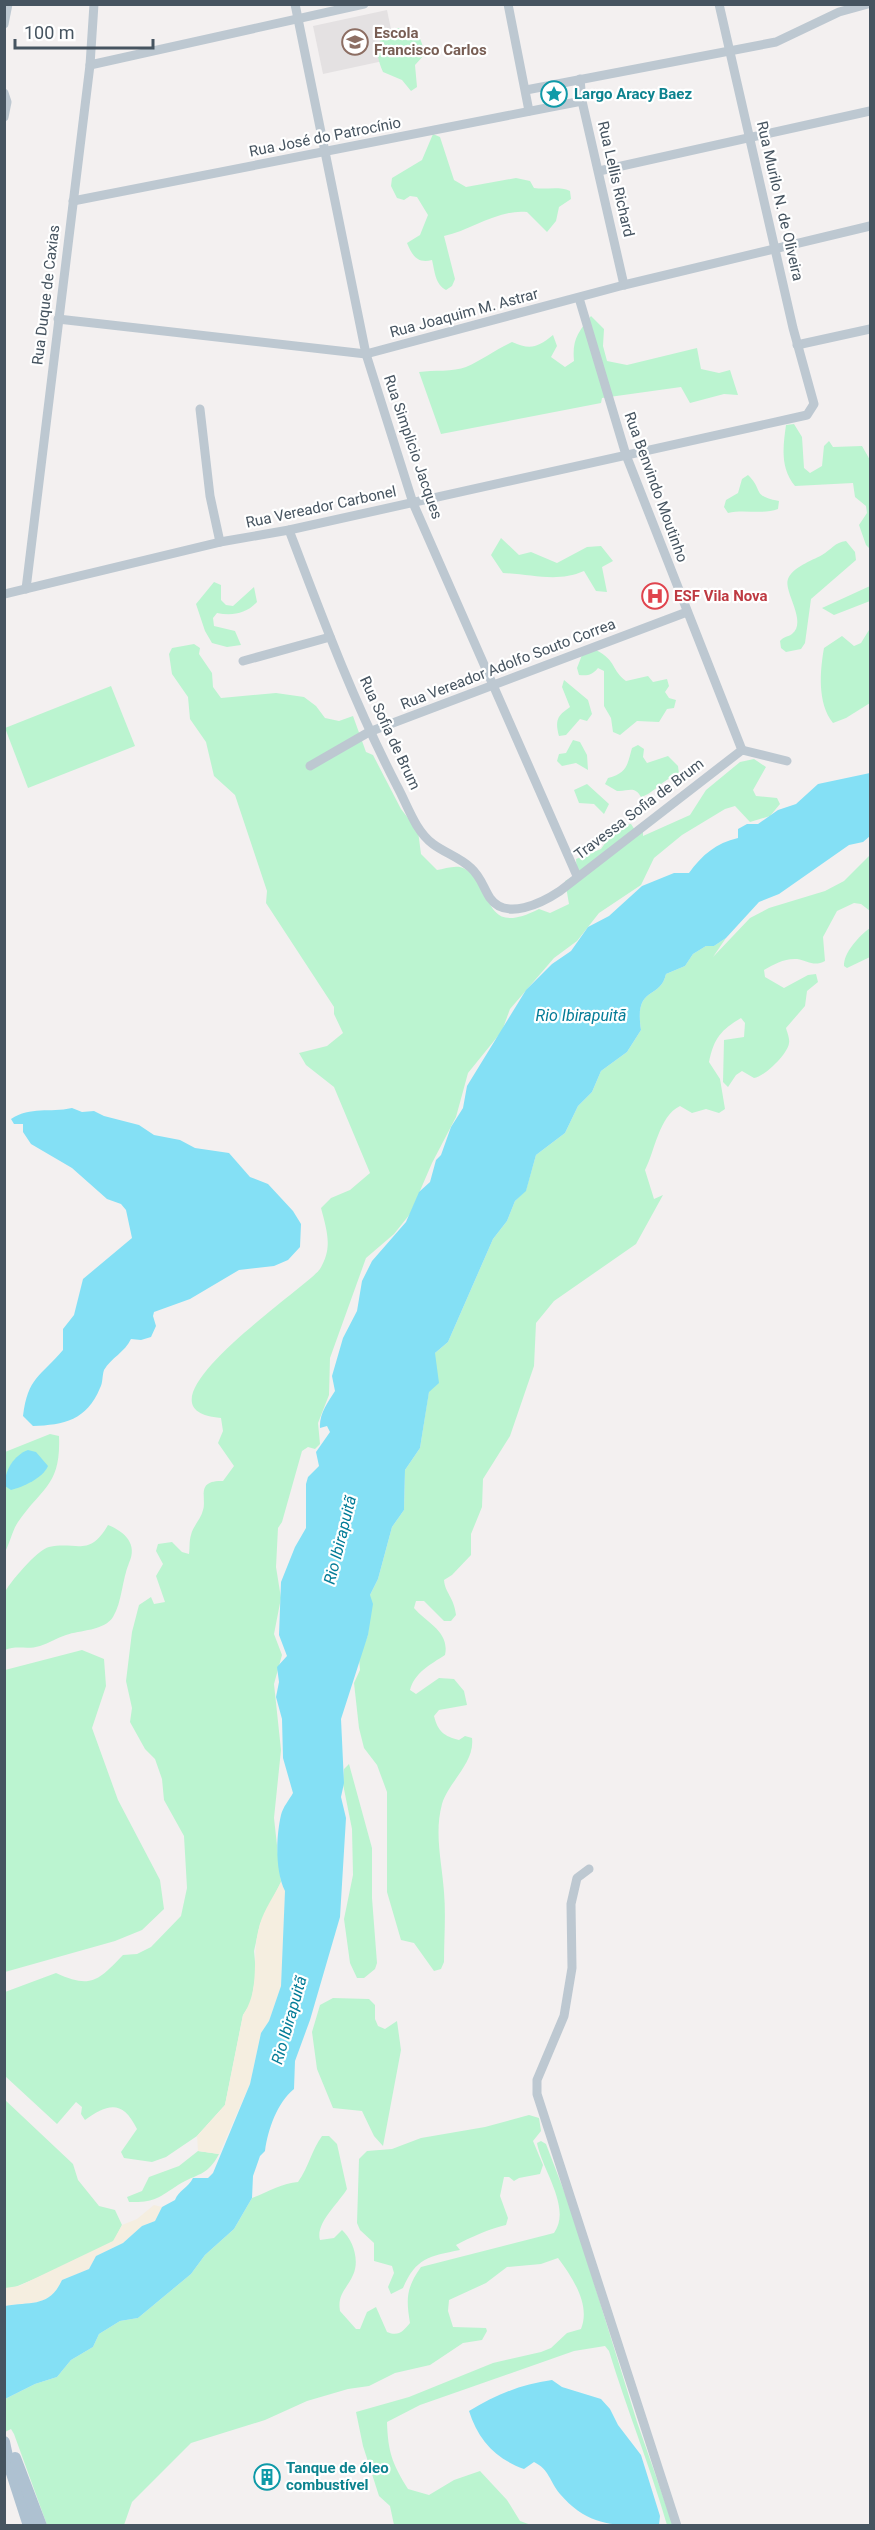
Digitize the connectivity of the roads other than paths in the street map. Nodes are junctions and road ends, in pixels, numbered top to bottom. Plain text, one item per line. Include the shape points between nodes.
1 (8, 4) edge
2 (94, 4) edge
3 (295, 4) edge
4 (364, 4) edge
5 (508, 4) edge
6 (719, 4) edge
7 (868, 4) edge
8 (298, 20) junction
9 (4, 24) edge
10 (730, 52) junction
11 (90, 65) junction
12 (580, 80) junction
13 (526, 90) junction
14 (4, 93) edge
15 (582, 101) junction
16 (529, 111) junction
17 (870, 111) edge
18 (4, 117) edge
19 (750, 139) junction
20 (325, 153) junction
21 (599, 171) junction
22 (73, 201) junction
23 (870, 226) edge
24 (775, 250) junction
25 (624, 285) junction
26 (579, 298) junction
27 (58, 319) junction
28 (870, 329) edge
29 (797, 345) junction
30 (366, 354) junction
31 (814, 404) joint
32 (200, 409) dead end
33 (626, 455) junction
34 (413, 503) junction
35 (289, 530) junction
36 (220, 542) junction
37 (26, 589) junction
38 (4, 594) edge
39 (687, 612) junction
40 (330, 637) junction
41 (243, 661) dead end
42 (493, 687) junction
43 (369, 732) junction
44 (742, 750) junction
45 (787, 761) dead end
46 (310, 766) dead end
47 (577, 876) junction
48 (512, 909) joint
49 (589, 1869) dead end
50 (6, 2445) edge
51 (29, 2526) edge
52 (41, 2526) edge
53 (677, 2526) edge

1 - 9 street
2 - 11 street, Rua Duque de Caxias
3 - 8 street, Rua Simplicio Jacques
4 - 8 street
5 - 13 street
6 - 10 street, Rua Murilo N. de Oliveira
7 - 10 street via 839,12 776,42
8 - 11 street
8 - 20 street, Rua Simplicio Jacques
10 - 12 street
10 - 19 street, Rua Murilo N. de Oliveira
11 - 22 street, Rua Duque de Caxias
12 - 13 street
12 - 15 street, Rua Lellis Richard
13 - 16 street
14 - 18 street
15 - 16 street, Rua José do Patrocínio
15 - 21 street, Rua Lellis Richard
16 - 20 street, Rua José do Patrocínio
17 - 19 street
19 - 21 street
19 - 24 street, Rua Murilo N. de Oliveira
20 - 22 street, Rua José do Patrocínio
20 - 30 street, Rua Simplicio Jacques
21 - 25 street, Rua Lellis Richard
22 - 27 street, Rua Duque de Caxias
23 - 24 street, Rua Joaquim M. Astrar
24 - 25 street, Rua Joaquim M. Astrar
24 - 29 street, Rua Murilo N. de Oliveira
25 - 26 street, Rua Joaquim M. Astrar
26 - 30 street, Rua Joaquim M. Astrar
26 - 33 street, Rua Benvindo Moutinho
27 - 30 street, Rua Joaquim M. Astrar
27 - 37 street, Rua Duque de Caxias
28 - 29 street
29 - 31 street, Rua Murilo N. de Oliveira
30 - 34 street, Rua Simplicio Jacques
31 - 33 street, Rua Vereador Carbonel via 807,415 794,419
32 - 36 street via 210,496
33 - 34 street, Rua Vereador Carbonel
33 - 39 street, Rua Benvindo Moutinho
34 - 35 street, Rua Vereador Carbonel
34 - 42 street, Rua Simplicio Jacques
35 - 36 street, Rua Vereador Carbonel
35 - 40 street, Rua Sofia de Brum
36 - 37 street, Rua Vereador Carbonel
37 - 38 street, Rua Vereador Carbonel
39 - 42 street, Rua Vereador Adolfo Souto Correa
39 - 44 street, Rua Benvindo Moutinho
40 - 41 street
40 - 43 street, Rua Sofia de Brum
42 - 43 street, Rua Vereador Adolfo Souto Correa
42 - 47 street, Rua Simplicio Jacques
43 - 46 street, Rua Vereador Adolfo Souto Correa
43 - 48 street, Rua Sofia de Brum via 418,827 432,844 458,856 478,874 491,899 500,907
44 - 45 street
44 - 47 street, Travessa Sofia de Brum
47 - 48 street, Travessa Sofia de Brum via 552,896
49 - 53 street via 577,1878 571,1904 572,1968 564,2016 537,2080 537,2094
50 - 51 main road
50 - 52 main road

